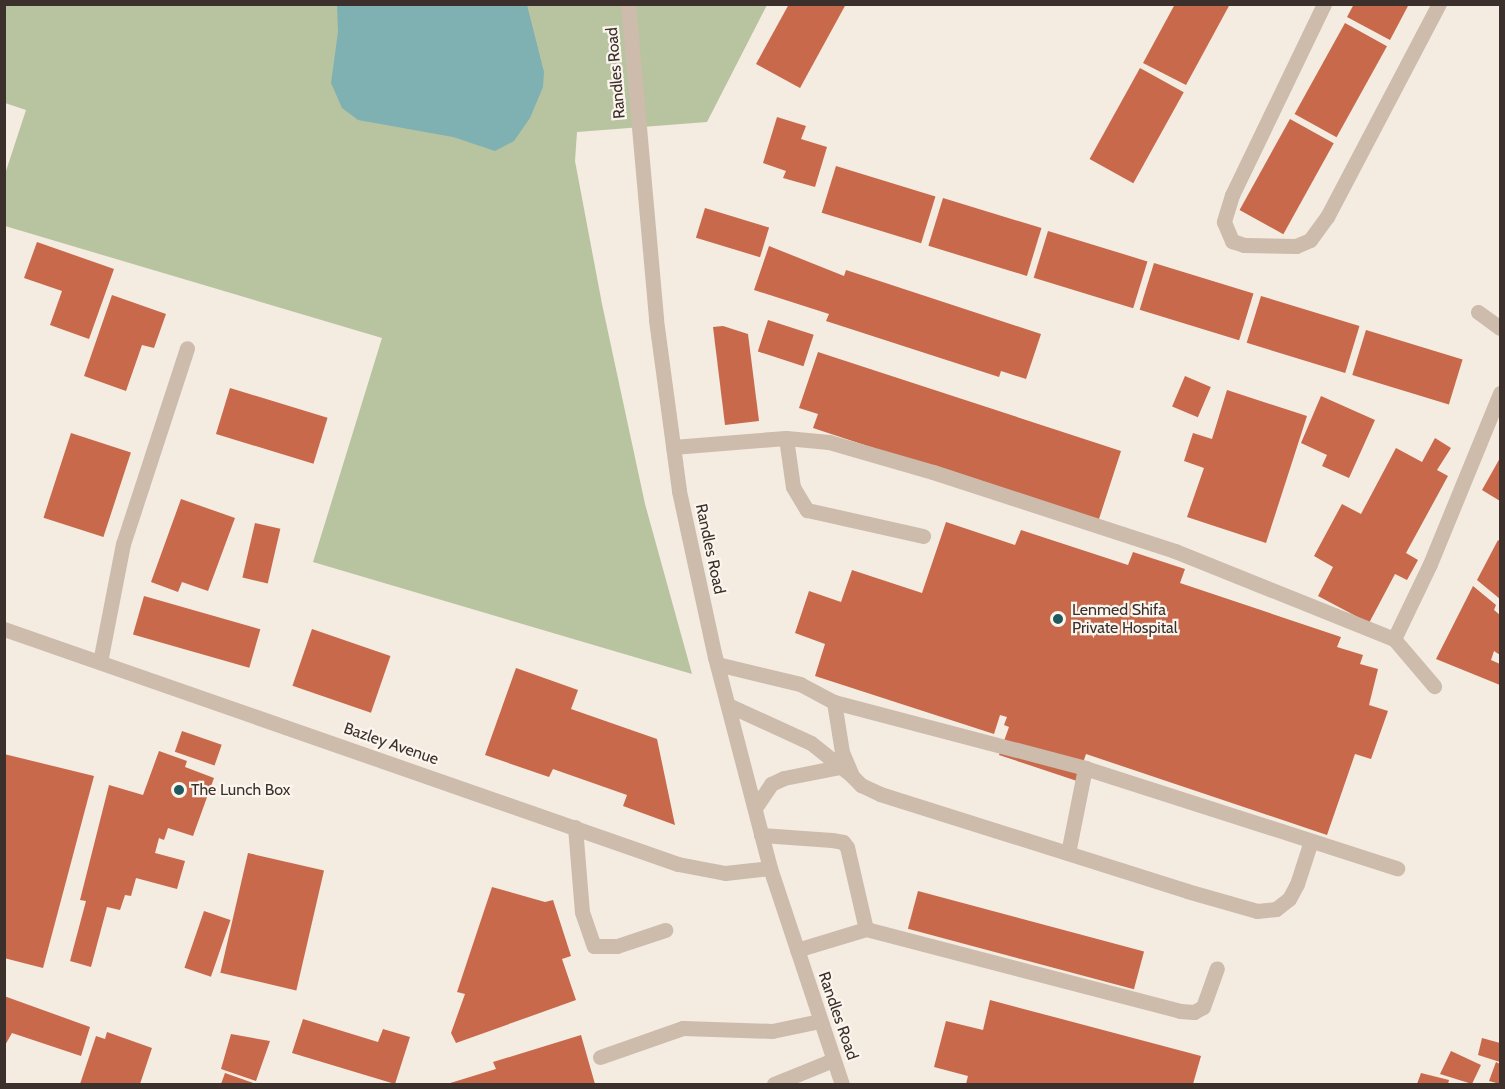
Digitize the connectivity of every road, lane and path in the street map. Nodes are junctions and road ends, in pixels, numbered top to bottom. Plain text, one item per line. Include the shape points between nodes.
1 (628, 4) edge
2 (1324, 4) edge
3 (1439, 4) edge
4 (1478, 312) dead end
5 (1500, 327) edge
6 (187, 348) dead end
7 (1500, 393) edge
8 (786, 438) junction
9 (673, 447) junction
10 (924, 536) dead end
11 (4, 629) edge
12 (1394, 639) junction
13 (100, 662) junction
14 (717, 664) junction
15 (1434, 686) dead end
16 (834, 702) junction
17 (728, 705) junction
18 (839, 767) junction
19 (1085, 768) junction
20 (852, 776) junction
21 (755, 808) junction
22 (575, 827) junction
23 (761, 836) junction
24 (1311, 841) junction
25 (1068, 853) junction
26 (770, 868) junction
27 (1397, 868) dead end
28 (866, 929) junction
29 (664, 930) dead end
30 (797, 950) junction
31 (1216, 968) dead end
32 (820, 1021) junction
33 (600, 1057) dead end
34 (833, 1060) junction
35 (774, 1084) edge
36 (842, 1084) edge

1 - 9 street, Randles Road via 656,320
2 - 3 street via 1232,195 1224,222 1232,241 1244,245 1296,246 1310,240 1327,217
4 - 5 street
6 - 13 street via 123,544
7 - 12 street via 1430,564
8 - 9 street
8 - 10 street via 794,487 807,510
8 - 12 street via 829,442 1175,551
9 - 14 street, Randles Road
11 - 13 street, Bazley Avenue
12 - 15 street
13 - 22 street, Bazley Avenue
14 - 16 street via 800,684
14 - 17 street, Randles Road
16 - 19 street
16 - 20 street via 842,752
17 - 18 street via 811,743
17 - 21 street, Randles Road
18 - 20 street
18 - 21 street via 771,784
19 - 24 street
19 - 25 street
20 - 25 street via 880,794
21 - 23 street, Randles Road
22 - 26 street, Bazley Avenue via 703,870 725,873
22 - 29 street via 582,912 594,946 617,946
23 - 26 street, Randles Road
23 - 28 street via 843,842
24 - 25 street via 1289,899 1276,909 1257,910
24 - 27 street
26 - 30 street, Randles Road
28 - 30 street
28 - 31 street via 1180,1011 1194,1012 1203,1006
30 - 32 street, Randles Road
32 - 33 street via 772,1031 683,1028
32 - 34 street, Randles Road
34 - 35 street
34 - 36 street, Randles Road

